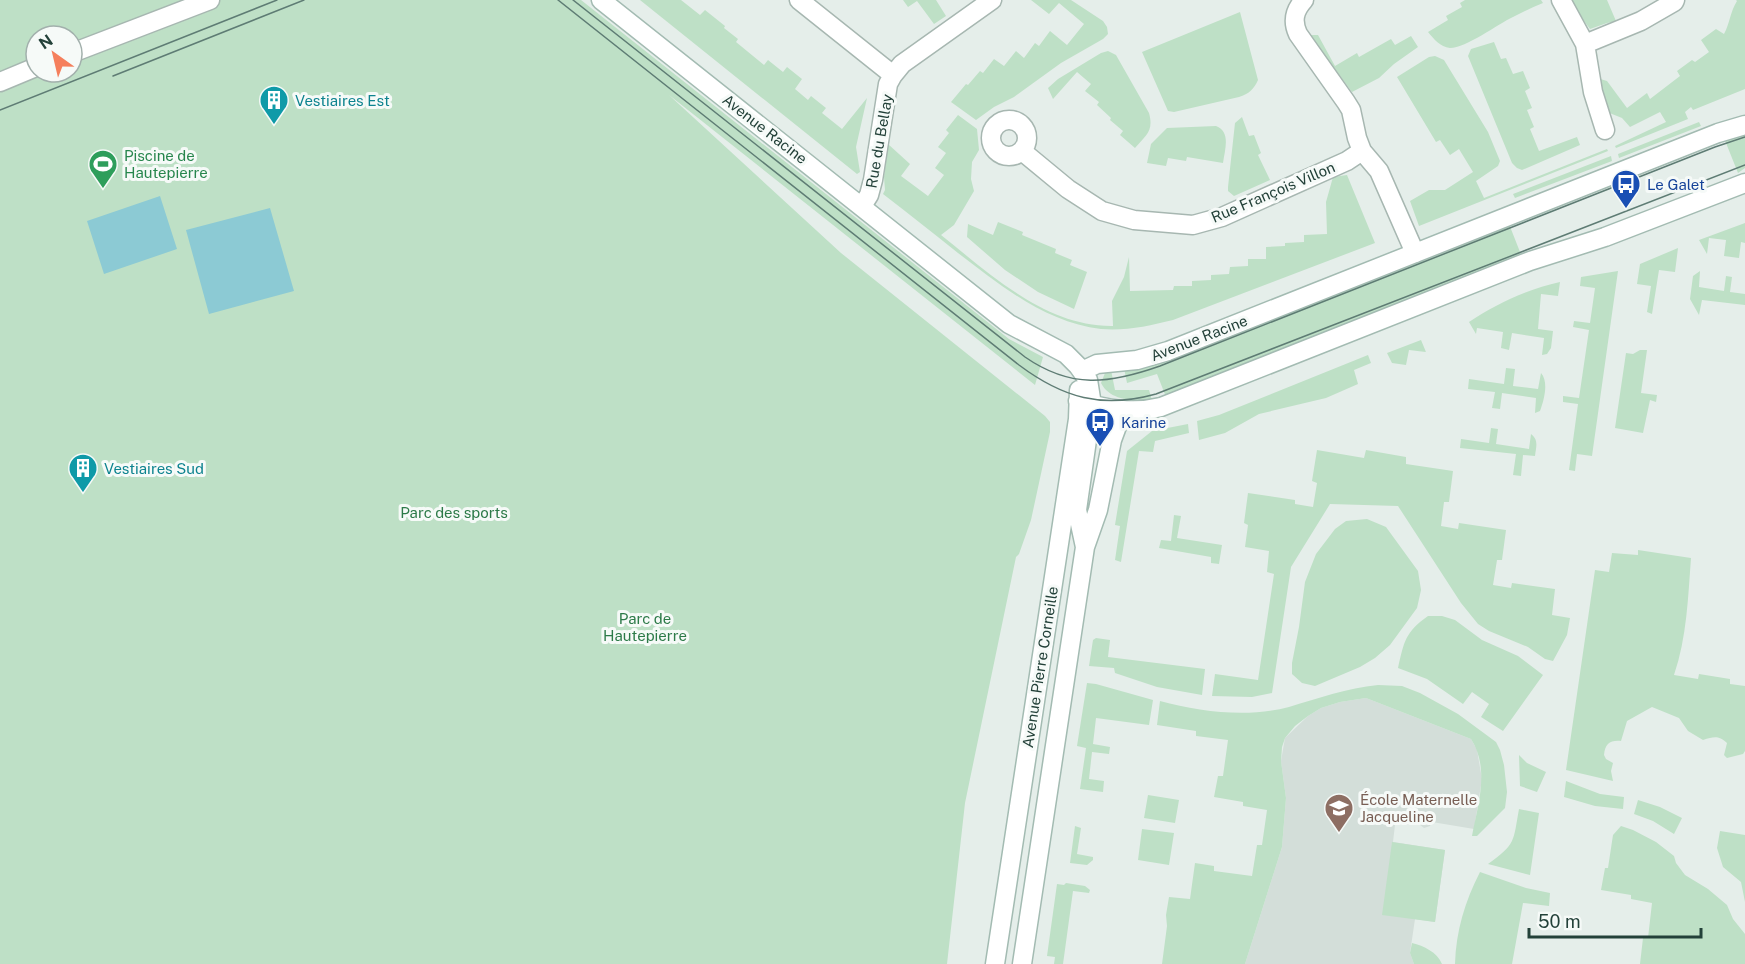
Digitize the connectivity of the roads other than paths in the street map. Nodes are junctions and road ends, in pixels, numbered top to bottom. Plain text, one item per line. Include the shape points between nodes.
1 (210, 0) edge
2 (601, 0) edge
3 (799, 0) edge
4 (992, 0) edge
5 (1304, 0) edge
6 (1561, 0) edge
7 (1675, 0) edge
8 (1584, 44) junction
9 (84, 48) edge
10 (24, 72) edge
11 (893, 75) junction
12 (0, 82) edge
13 (1745, 124) edge
14 (1605, 130) dead end
15 (1022, 151) dead end
16 (1362, 151) junction
17 (1745, 183) edge
18 (862, 206) junction
19 (1415, 253) junction
20 (1082, 371) junction
21 (1085, 403) junction
22 (1144, 411) junction
23 (1085, 547) junction
24 (995, 964) edge
25 (1022, 964) edge

1 - 9 street
2 - 18 street, Avenue Racine
3 - 11 street, Rue du Bellay
4 - 11 street, Rue du Bellay via 902,64
5 - 16 street via 1294,15 1294,26 1351,110
6 - 8 street
7 - 8 street via 1641,21
8 - 14 street
10 - 12 street
11 - 18 street, Rue du Bellay via 888,84 873,180
13 - 19 street, Avenue Racine
15 - 16 street, Rue François Villon via 1102,211 1134,220 1193,225 1222,217
16 - 19 street via 1379,171
17 - 22 street via 1605,237 1530,261
18 - 20 street, Avenue Racine via 1009,324 1059,350
19 - 20 street, Avenue Racine via 1161,354 1097,364
20 - 21 street, Avenue Pierre Corneille via 1078,379
21 - 22 street
21 - 23 street via 1077,510
21 - 24 street, Avenue Pierre Corneille via 1078,419
22 - 23 street, Avenue Pierre Corneille via 1119,421
23 - 25 street, Avenue Pierre Corneille

